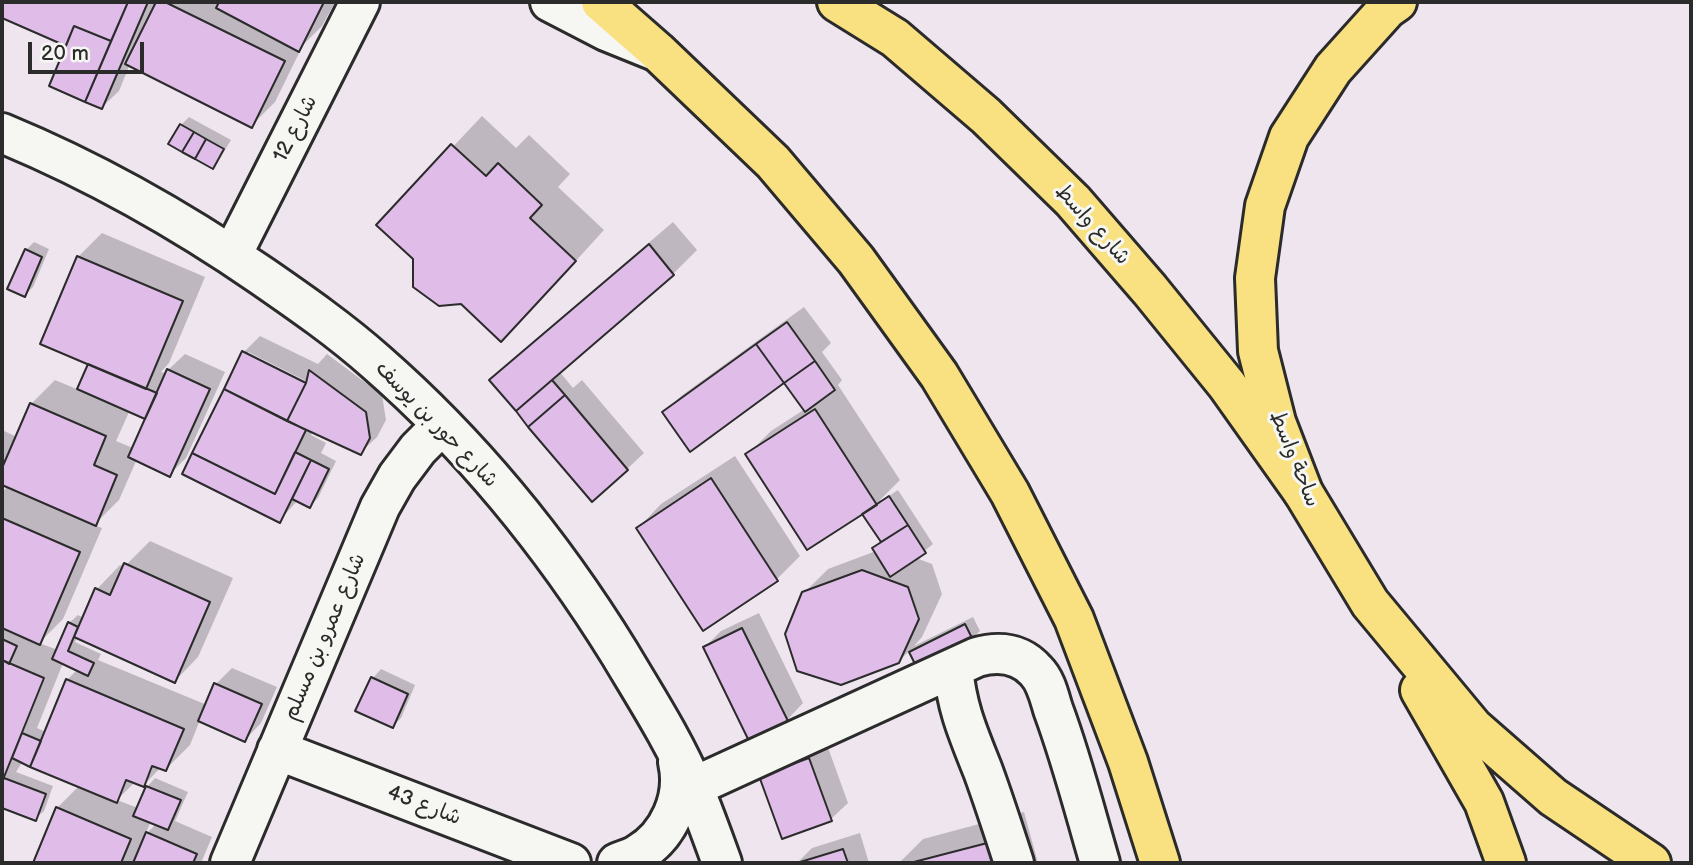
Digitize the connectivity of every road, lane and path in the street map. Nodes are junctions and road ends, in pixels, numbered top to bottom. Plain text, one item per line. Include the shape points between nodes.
1 (360, 2) edge
2 (550, 2) edge
3 (601, 2) edge
4 (837, 2) edge
5 (1397, 2) edge
6 (657, 51) junction
7 (5, 142) edge
8 (232, 256) junction
9 (442, 425) junction
10 (1303, 492) junction
11 (1370, 603) junction
12 (1074, 619) junction
13 (953, 668) junction
14 (1059, 724) junction
15 (277, 750) junction
16 (675, 750) junction
17 (694, 787) junction
18 (230, 863) edge
19 (571, 863) edge
20 (617, 863) edge
21 (722, 863) edge
22 (1014, 863) edge
23 (1100, 863) edge
24 (1160, 863) edge
25 (1506, 863) edge
26 (1651, 863) edge

1 - 8 street, شارع 12
2 - 6 street
3 - 6 main road
4 - 10 main road, شارع واسط via 895,38 986,116 1073,201 1227,384
5 - 10 main road, ساحة واسط via 1333,69 1289,137 1265,206 1255,278 1258,351 1276,422
6 - 12 main road via 773,162 856,260 939,375 1010,493
7 - 8 street, شارع حور بن يوسف via 117,186
8 - 9 street, شارع حور بن يوسف via 339,331
9 - 15 street, شارع عمرو بن مسلم via 418,449 380,507
9 - 16 street, شارع حور بن يوسف via 570,579 643,691
10 - 11 main road, ساحة واسط
11 - 25 main road via 1484,802
11 - 26 main road, ساحة واسط via 1473,727 1553,797
12 - 14 street
12 - 24 main road
13 - 14 street via 990,654 1025,661 1042,678
13 - 17 street
13 - 22 street via 962,719
14 - 23 street
15 - 18 street, شارع عمرو بن مسلم
15 - 19 street, شارع 43
16 - 17 street, شارع حور بن يوسف
16 - 20 street via 679,797 671,819 639,854
17 - 21 street, شارع حور بن يوسف

